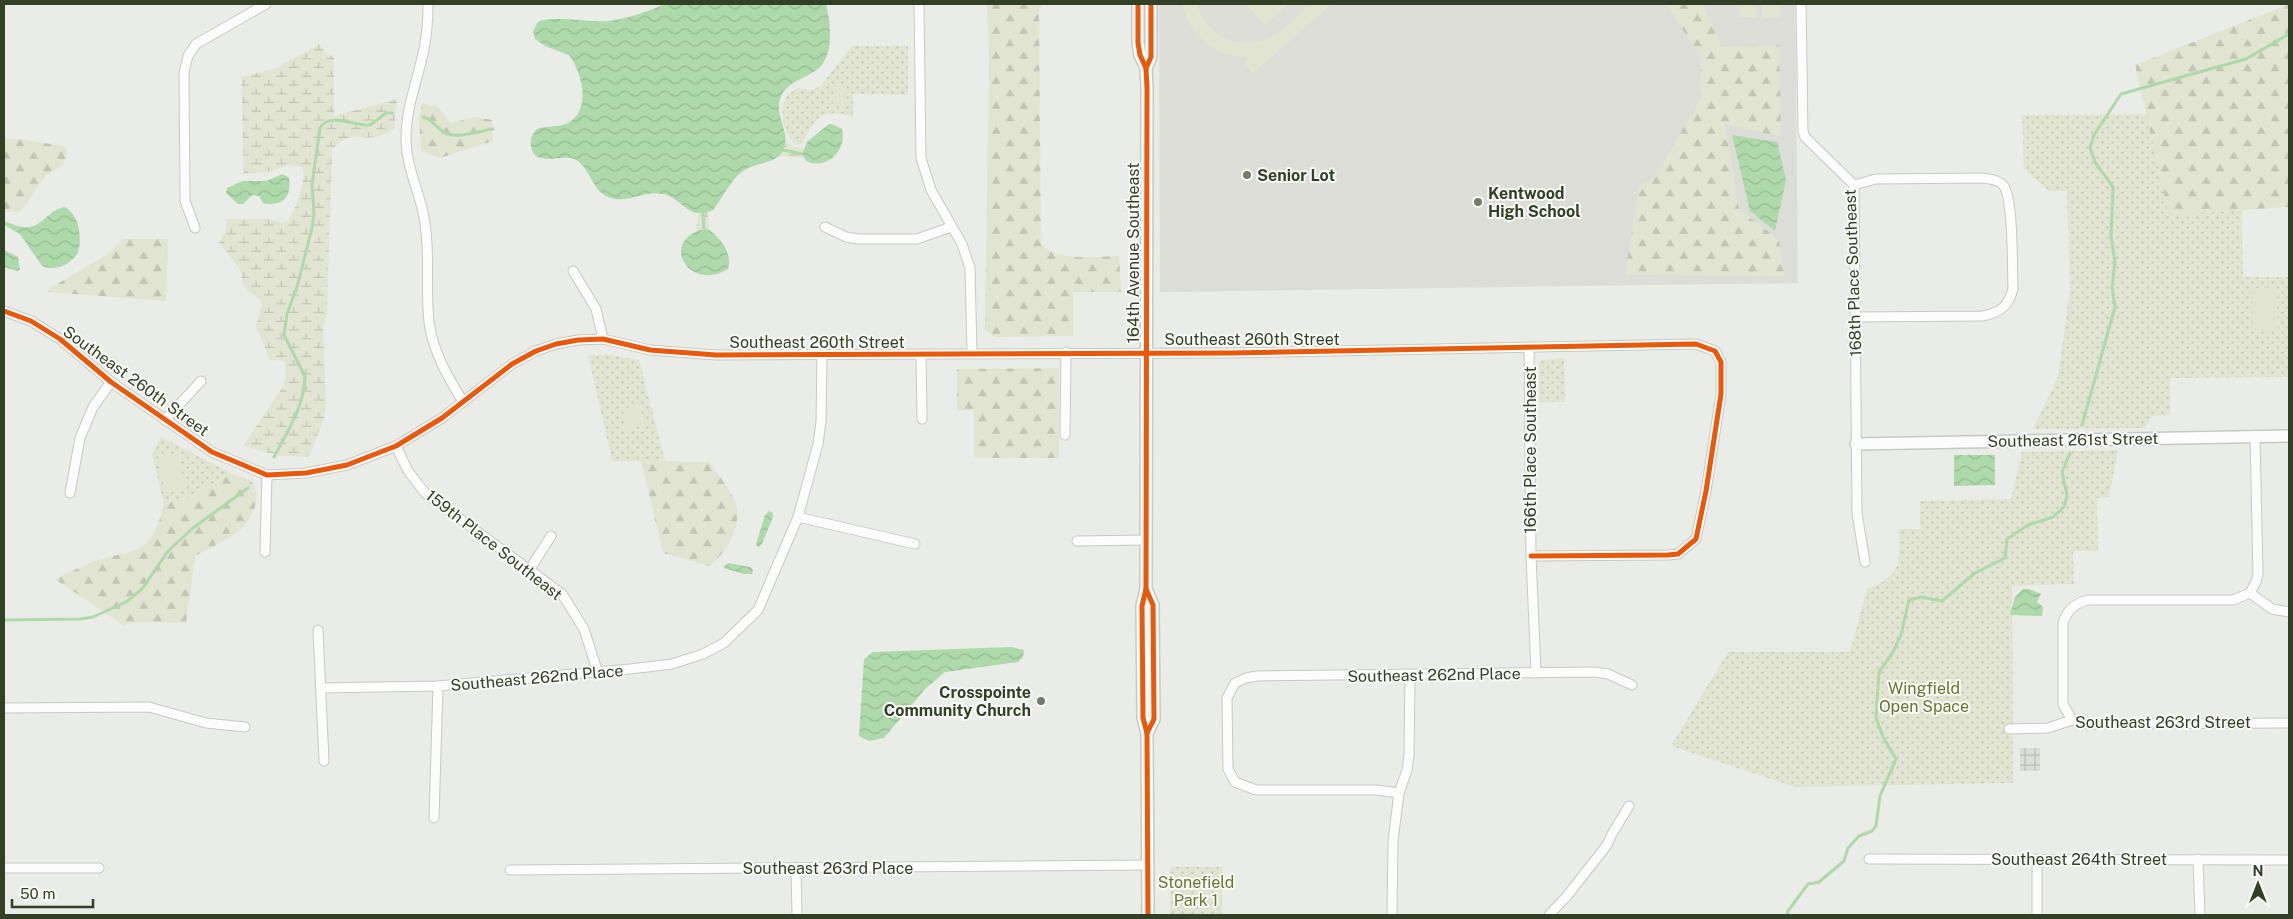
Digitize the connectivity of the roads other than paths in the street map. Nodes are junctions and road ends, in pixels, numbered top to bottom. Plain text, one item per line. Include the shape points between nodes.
1 (266, 4) edge
2 (428, 4) edge
3 (919, 4) edge
4 (1138, 4) edge
5 (1150, 4) edge
6 (1801, 4) edge
7 (1146, 68) junction
8 (1854, 185) junction
9 (825, 227) dead end
10 (951, 227) junction
11 (195, 228) dead end
12 (573, 272) dead end
13 (4, 311) edge
14 (1856, 317) junction
15 (603, 339) junction
16 (1529, 347) junction
17 (1066, 352) junction
18 (1146, 352) junction
19 (972, 353) junction
20 (822, 354) junction
21 (921, 354) junction
22 (201, 381) dead end
23 (111, 382) junction
24 (463, 402) junction
25 (922, 419) dead end
26 (165, 420) junction
27 (1065, 435) dead end
28 (2289, 436) edge
29 (2256, 437) junction
30 (1856, 444) junction
31 (396, 446) junction
32 (267, 475) junction
33 (70, 492) dead end
34 (798, 517) junction
35 (551, 536) dead end
36 (1146, 540) junction
37 (1077, 541) dead end
38 (915, 544) dead end
39 (265, 552) dead end
40 (1531, 556) junction
41 (1865, 562) dead end
42 (530, 569) junction
43 (2250, 593) junction
44 (2289, 612) edge
45 (318, 630) dead end
46 (598, 673) junction
47 (1536, 673) junction
48 (1410, 675) junction
49 (1632, 685) dead end
50 (438, 686) junction
51 (321, 688) junction
52 (4, 708) edge
53 (2072, 720) junction
54 (2289, 723) edge
55 (245, 726) dead end
56 (2009, 729) dead end
57 (324, 761) dead end
58 (1399, 793) junction
59 (1629, 806) dead end
60 (434, 818) dead end
61 (1869, 859) dead end
62 (2037, 859) junction
63 (2198, 860) junction
64 (2289, 860) edge
65 (1147, 865) junction
66 (4, 868) edge
67 (99, 868) dead end
68 (796, 869) junction
69 (510, 870) dead end
70 (797, 915) edge
71 (1148, 915) edge
72 (1392, 915) edge
73 (1549, 915) edge
74 (2037, 915) edge
75 (2200, 915) edge

1 - 11 street via 196,44 188,56 184,72 185,201
2 - 24 street via 424,49 409,104 406,138 410,170 423,212 428,245 429,322 445,372
3 - 10 street via 921,158 931,190
4 - 7 street, 164th Avenue Southeast via 1138,42
5 - 7 street, 164th Avenue Southeast via 1151,57
6 - 8 street, 168th Place Southeast via 1803,131 1805,137
7 - 18 street, 164th Avenue Southeast
8 - 14 street, 168th Place Southeast
8 - 14 street via 1876,179 1994,179 2003,185 2009,200 2013,289 2003,310 1994,314
9 - 10 street via 858,239 917,239
10 - 19 street via 962,244 970,268
12 - 15 street via 596,309
13 - 23 street, Southeast 260th Street via 31,321 60,339
14 - 30 street, 168th Place Southeast
15 - 20 street, Southeast 260th Street via 650,350 700,354
15 - 24 street, Southeast 260th Street via 578,340 536,351 512,364
16 - 18 street, Southeast 260th Street
16 - 40 street, 166th Place Southeast
16 - 40 street, Southeast 260th Street via 1696,344 1715,351 1721,362 1721,394 1696,539 1678,554
17 - 18 street, Southeast 260th Street
17 - 19 street, Southeast 260th Street
17 - 27 street
18 - 36 street, 164th Avenue Southeast
19 - 21 street, Southeast 260th Street
20 - 21 street, Southeast 260th Street
20 - 34 street, Southeast 262nd Place via 818,444
21 - 25 street
22 - 26 street
23 - 26 street, Southeast 260th Street
23 - 33 street via 93,407 80,438
24 - 31 street, Southeast 260th Street
26 - 32 street, Southeast 260th Street via 212,452
28 - 29 street, Southeast 261st Street
29 - 30 street, Southeast 261st Street
29 - 43 street via 2258,574
30 - 41 street, 168th Place Southeast via 1857,513
31 - 32 street, Southeast 260th Street via 347,465 306,473
31 - 42 street, 159th Place Southeast via 408,471 425,493
32 - 39 street
34 - 38 street
34 - 46 street, Southeast 262nd Place via 758,610 724,643 672,664
35 - 42 street
36 - 37 street
36 - 65 street, 164th Avenue Southeast via 1146,588 1142,606 1142,718 1147,733
40 - 47 street, 166th Place Southeast
42 - 46 street, 159th Place Southeast via 562,594 575,613 584,629
43 - 44 street via 2272,609
43 - 53 street via 2233,600 2088,600 2071,608 2063,623 2063,695 2065,710
45 - 51 street
46 - 50 street, Southeast 262nd Place
47 - 48 street, Southeast 262nd Place
47 - 49 street, Southeast 262nd Place via 1596,672
48 - 58 street via 1409,756
48 - 58 street, Southeast 262nd Place via 1257,676 1235,684 1227,698 1228,768 1235,782 1256,790 1376,790
50 - 51 street, Southeast 262nd Place
50 - 60 street
51 - 57 street
52 - 55 street via 149,707 206,724
53 - 54 street, Southeast 263rd Street via 2088,724
53 - 56 street, Southeast 263rd Street via 2048,728
58 - 72 street via 1393,841
59 - 73 street via 1607,845
61 - 62 street, Southeast 264th Street
62 - 63 street, Southeast 264th Street
62 - 74 street
63 - 64 street, Southeast 264th Street
63 - 75 street
65 - 68 street, Southeast 263rd Place
65 - 71 street, 164th Avenue Southeast
66 - 67 street
68 - 69 street, Southeast 263rd Place
68 - 70 street

